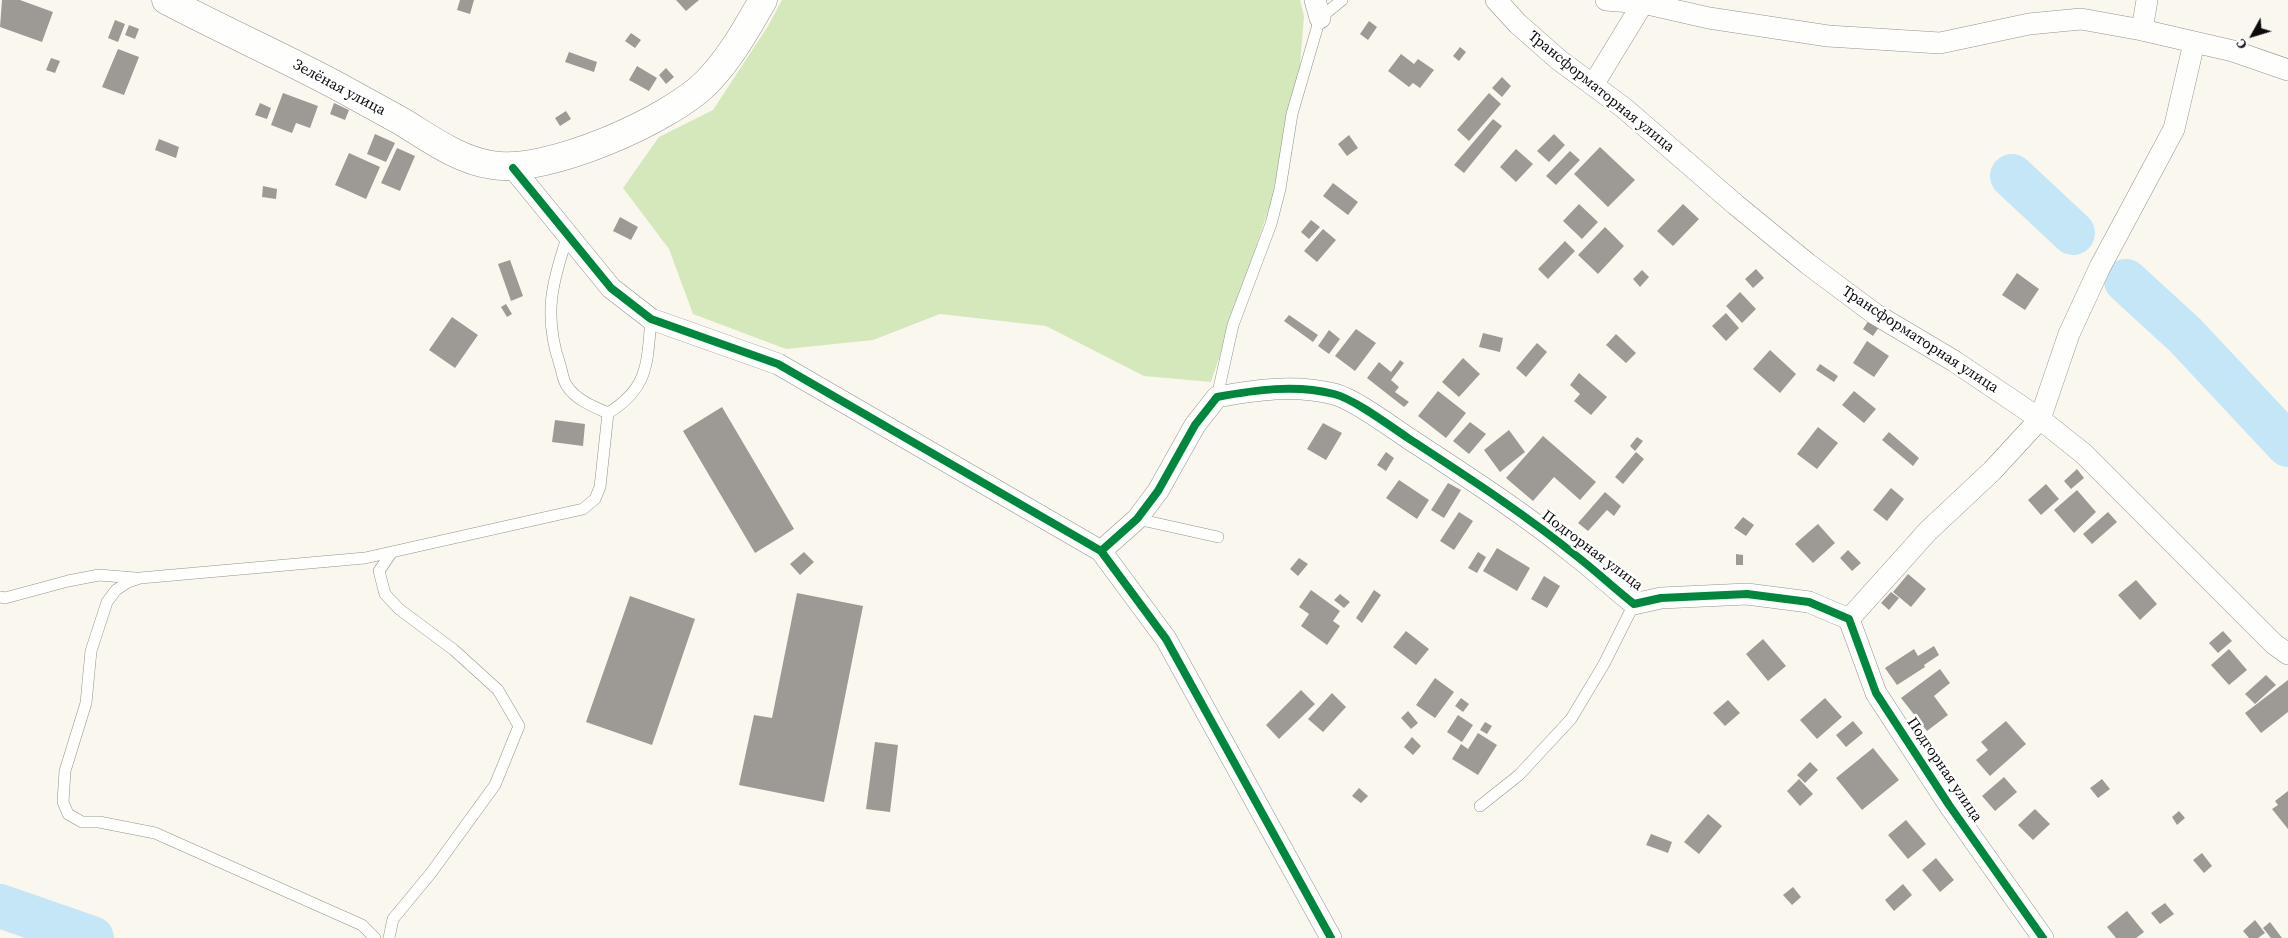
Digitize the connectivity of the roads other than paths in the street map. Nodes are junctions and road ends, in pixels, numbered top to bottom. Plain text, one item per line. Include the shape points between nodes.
1 (763, 0) edge
2 (1342, 0) edge
3 (1496, 0) edge
4 (1606, 0) edge
5 (2147, 0) edge
6 (173, 2) edge
7 (1643, 3) junction
8 (1318, 9) edge
9 (2142, 30) junction
10 (2194, 43) junction
11 (2288, 70) edge
12 (1593, 85) junction
13 (513, 168) junction
14 (568, 235) junction
15 (651, 319) junction
16 (1217, 397) junction
17 (608, 413) junction
18 (2040, 419) junction
19 (1137, 519) junction
20 (1218, 537) dead end
21 (1101, 551) junction
22 (392, 552) junction
23 (140, 578) junction
24 (0, 597) edge
25 (1634, 604) junction
26 (1849, 620) junction
27 (2288, 654) edge
28 (1480, 806) dead end
29 (375, 938) edge
30 (389, 938) edge
31 (1331, 938) edge
32 (2043, 938) edge

1 - 13 street, Зелёная улица via 723,64 690,97 646,123 588,147 538,164
2 - 8 lane
3 - 12 street, Трансформаторная улица via 1518,24
4 - 7 street
5 - 9 street
6 - 13 street, Зелёная улица via 313,73 468,159
7 - 9 street via 1708,18 1828,36 1940,43 2029,24 2081,19
7 - 12 street
8 - 16 lane via 1292,114 1271,224 1233,325
9 - 10 street
10 - 11 street via 2233,50
10 - 18 street via 2174,129 2096,275 2069,334
12 - 18 street, Трансформаторная улица via 1816,270 1875,314 1954,361
13 - 14 street
14 - 15 street via 612,288
14 - 17 lane via 553,285 549,319 555,351 567,386 586,403
15 - 17 lane via 647,360 640,384 625,403
15 - 21 street via 778,364
16 - 19 street
16 - 25 street, Подгорная улица via 1292,388 1335,394 1483,487 1579,558
17 - 22 lane via 600,487 595,499 583,509
18 - 26 street via 1992,471 1928,531
18 - 27 street, Трансформаторная улица via 2084,454 2274,644
19 - 20 lane
19 - 21 street
21 - 31 street via 1166,639
22 - 23 lane via 365,558
22 - 30 lane via 379,571 385,594 498,690 519,726 496,785 394,919
23 - 24 lane via 99,575
23 - 29 lane via 116,590 107,602 91,651 86,703 65,771 63,802 68,814 82,822 156,833 362,924
25 - 26 street, Подгорная улица via 1662,598 1747,594 1809,602
25 - 28 lane via 1604,664 1571,719 1519,775
26 - 32 street, Подгорная улица via 1876,693 1949,805

